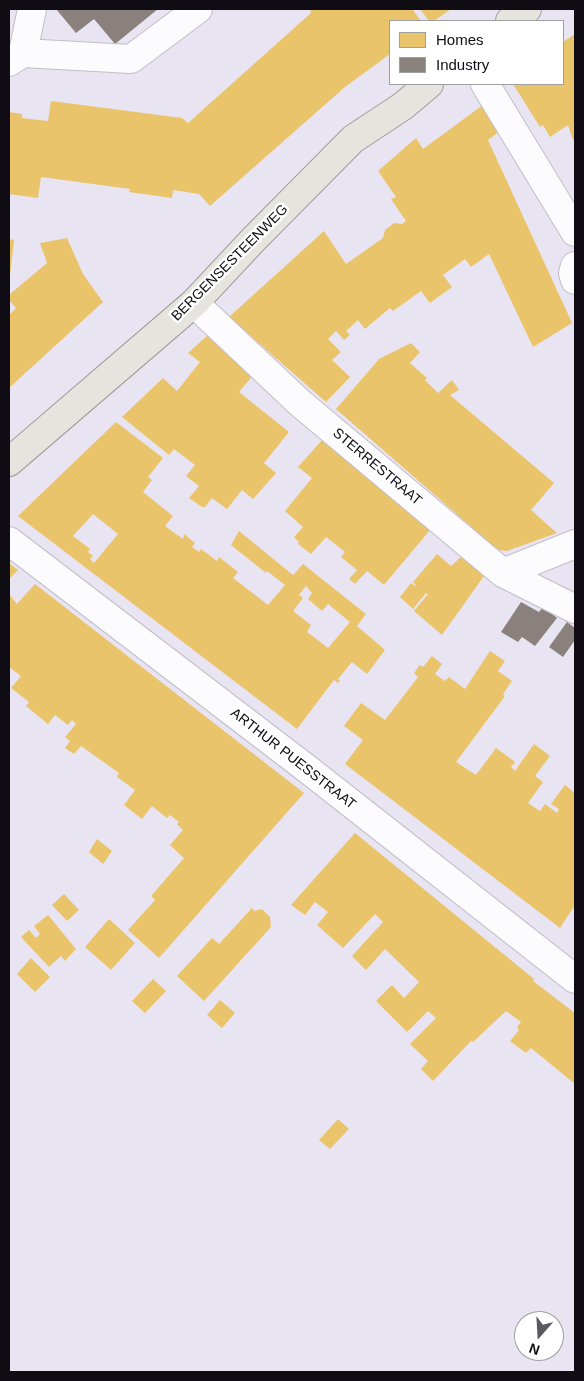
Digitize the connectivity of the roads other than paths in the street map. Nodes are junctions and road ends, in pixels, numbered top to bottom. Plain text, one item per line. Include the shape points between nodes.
1 (32, 9) edge
2 (198, 9) edge
3 (527, 9) edge
4 (511, 20) edge
5 (16, 58) edge
6 (428, 85) edge
7 (486, 85) edge
8 (575, 232) edge
9 (575, 266) edge
10 (575, 280) edge
11 (194, 303) junction
12 (9, 462) edge
13 (9, 541) edge
14 (575, 544) edge
15 (503, 573) junction
16 (575, 609) edge
17 (575, 979) edge

1 - 5 street
2 - 5 street via 130,59
3 - 4 main road
6 - 11 main road, BERGENSESTEENWEG via 403,106 353,139
7 - 8 street
9 - 10 street
11 - 12 main road, BERGENSESTEENWEG
11 - 15 street, STERRESTRAAT via 300,403
13 - 17 street, ARTHUR PUESSTRAAT
14 - 15 street
15 - 16 street, STERRESTRAAT

